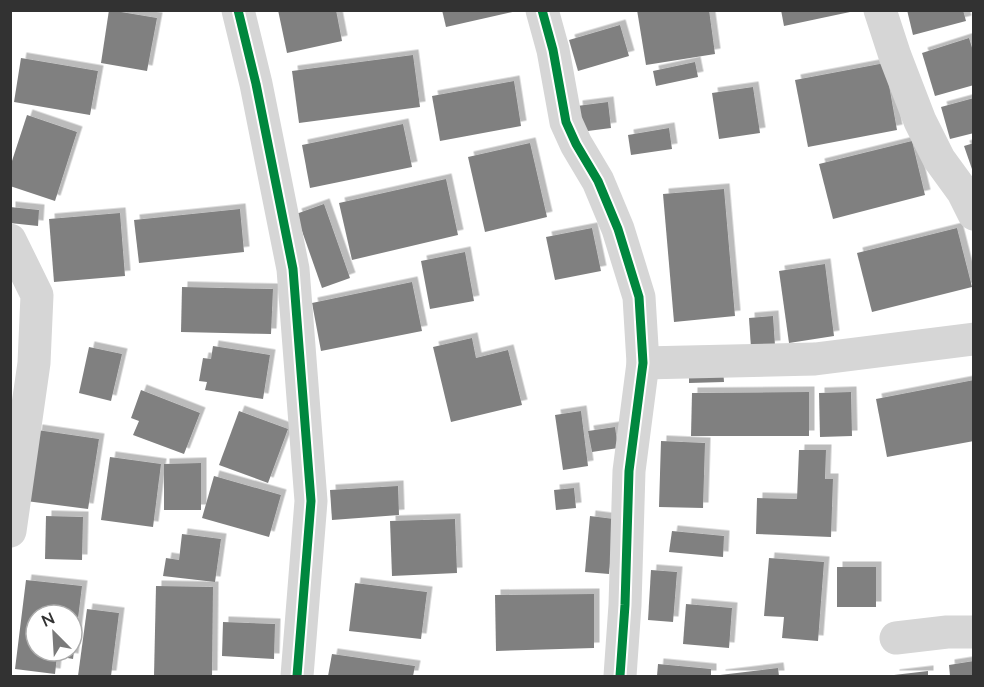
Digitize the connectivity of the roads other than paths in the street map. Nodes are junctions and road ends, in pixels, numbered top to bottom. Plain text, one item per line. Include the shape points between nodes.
1 (238, 10) edge
2 (542, 10) edge
3 (880, 10) edge
4 (974, 214) edge
5 (10, 240) edge
6 (974, 339) edge
7 (643, 363) junction
8 (10, 531) edge
9 (974, 632) edge
10 (896, 638) dead end
11 (297, 676) edge
12 (620, 676) edge

1 - 11 street via 293,269 311,501
2 - 7 street via 566,122 598,181 639,297
3 - 4 street via 920,121
5 - 8 street via 37,295 34,363
6 - 7 street via 815,359
7 - 12 street via 629,471
9 - 10 street

